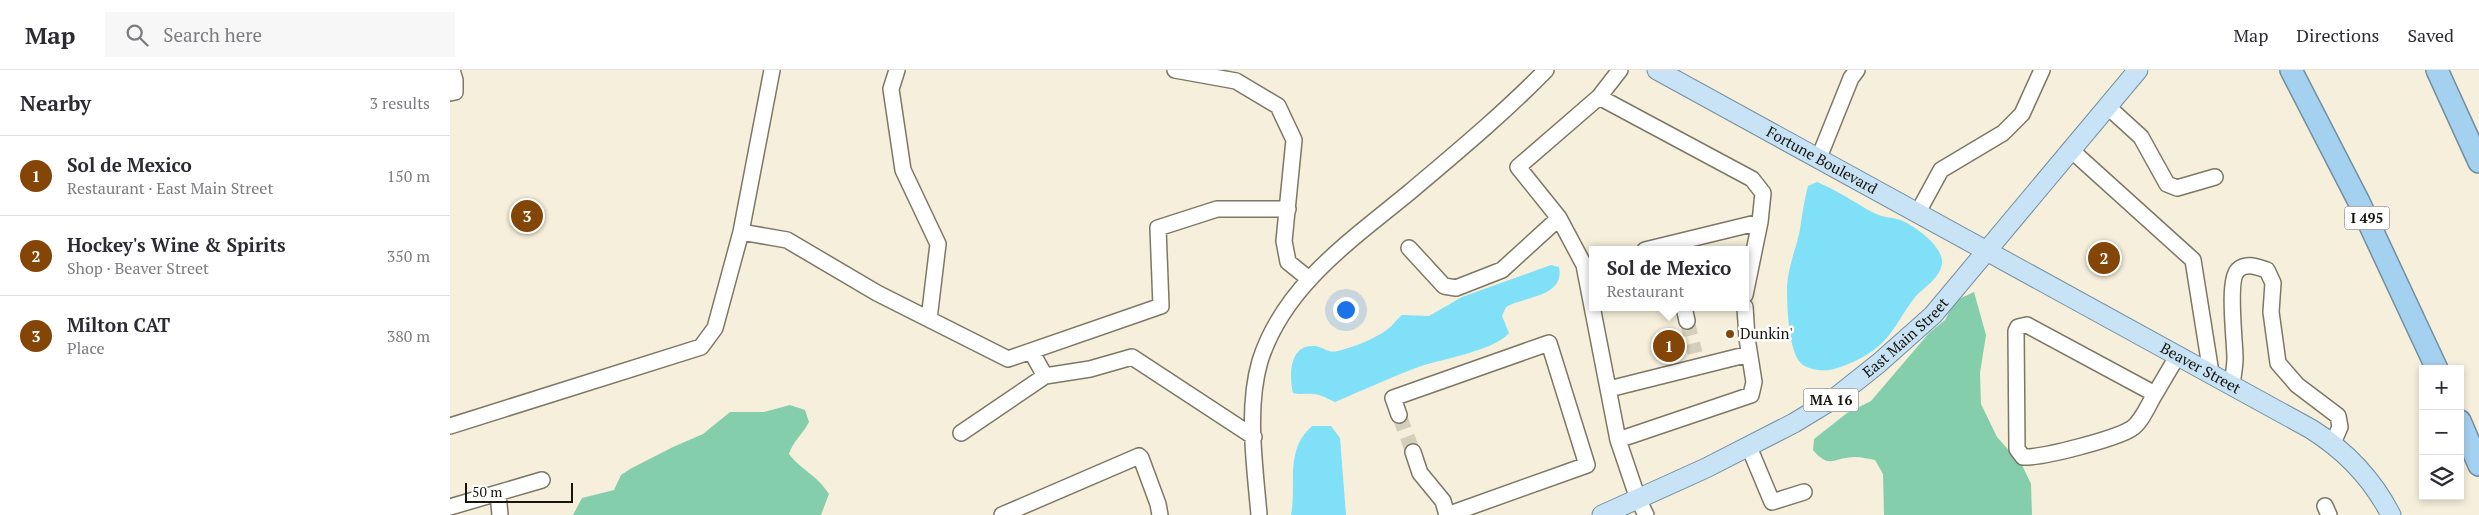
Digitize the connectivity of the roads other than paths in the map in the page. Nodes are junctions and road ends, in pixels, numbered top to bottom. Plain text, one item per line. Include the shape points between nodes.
1 (452, 70) edge
2 (772, 70) edge
3 (898, 70) edge
4 (1175, 70) edge
5 (1620, 70) edge
6 (1657, 70) edge
7 (1857, 70) edge
8 (2042, 70) edge
9 (2138, 70) edge
10 (2291, 70) edge
11 (2437, 70) edge
12 (1544, 71) edge
13 (450, 93) edge
14 (1599, 97) junction
15 (2107, 106) junction
16 (2070, 149) junction
17 (1818, 160) junction
18 (2479, 162) edge
19 (2215, 177) dead end
20 (1288, 209) junction
21 (1917, 214) junction
22 (1559, 218) junction
23 (1760, 222) junction
24 (741, 232) junction
25 (1673, 246) edge
26 (1409, 248) dead end
27 (1986, 250) junction
28 (1588, 264) edge
29 (1749, 276) edge
30 (1309, 279) junction
31 (1596, 311) edge
32 (1745, 311) edge
33 (930, 319) junction
34 (1031, 351) junction
35 (1749, 354) junction
36 (2178, 355) junction
37 (2436, 365) edge
38 (2211, 373) junction
39 (1045, 376) junction
40 (2232, 385) junction
41 (1608, 389) junction
42 (2155, 394) junction
43 (1399, 415) tunnel mouth
44 (450, 426) edge
45 (2464, 430) edge
46 (960, 433) dead end
47 (1254, 437) junction
48 (1618, 440) junction
49 (2333, 443) junction
50 (1749, 447) junction
51 (1412, 452) tunnel mouth
52 (2479, 466) edge
53 (542, 480) dead end
54 (1804, 492) dead end
55 (498, 493) junction
56 (450, 507) edge
57 (1642, 507) edge
58 (500, 515) edge
59 (1002, 515) edge
60 (1160, 515) edge
61 (1259, 515) edge
62 (1602, 515) edge
63 (2391, 515) edge

1 - 13 lane via 456,80 455,92
2 - 24 lane
3 - 33 lane via 891,89 903,170 938,244
4 - 20 lane via 1236,81 1278,106 1294,140
5 - 14 lane
6 - 17 main road, Fortune Boulevard
7 - 17 lane
8 - 21 lane via 2022,114 2003,133 1941,170
9 - 15 main road, East Main Street / MA 16
10 - 37 highway, I 495 via 2363,210
11 - 18 highway
12 - 30 lane
14 - 22 lane via 1518,167
14 - 23 lane via 1752,179 1763,193
15 - 16 main road, East Main Street / MA 16
15 - 19 lane via 2141,136 2167,184 2177,188
16 - 27 main road, East Main Street / MA 16
16 - 38 lane via 2193,260
17 - 21 main road, Fortune Boulevard
20 - 30 lane via 1284,241 1288,262
20 - 34 lane via 1216,209 1158,228 1161,306
21 - 27 main road, Fortune Boulevard
22 - 26 lane via 1502,270 1456,288 1444,286
22 - 28 lane
23 - 25 lane
23 - 29 lane
24 - 33 lane via 787,240 876,293
24 - 44 lane via 714,328 701,347
27 - 36 main road, Beaver Street
27 - 50 main road, East Main Street / MA 16 via 1933,315 1879,363 1835,398
30 - 47 lane via 1282,313 1263,354 1254,395
31 - 41 lane
32 - 35 lane
33 - 34 lane via 1008,359
34 - 39 lane
35 - 41 lane via 1697,360
35 - 48 lane via 1754,382 1751,395
36 - 38 main road, Beaver Street
36 - 42 lane
38 - 40 main road, Beaver Street
39 - 46 lane
39 - 47 lane via 1090,369 1132,357
40 - 49 main road, Beaver Street
40 - 49 lane via 2235,361 2234,278 2237,270 2253,265 2267,270 2273,283 2271,312 2278,363 2297,385 2338,416 2340,427
41 - 48 lane
42 - 42 lane via 2027,325 2018,327 2016,331 2017,450 2023,457 2053,454 2130,429
43 - 51 lane via 1393,398 1549,343 1587,465 1448,515 1443,501 1420,473
45 - 52 highway
47 - 61 lane
48 - 57 lane
49 - 63 main road, Beaver Street via 2363,471
50 - 54 lane via 1772,502
50 - 57 main road, East Main Street / MA 16
53 - 55 lane
55 - 56 lane
55 - 58 lane
57 - 62 main road, East Main Street / MA 16
59 - 60 lane via 1139,456

